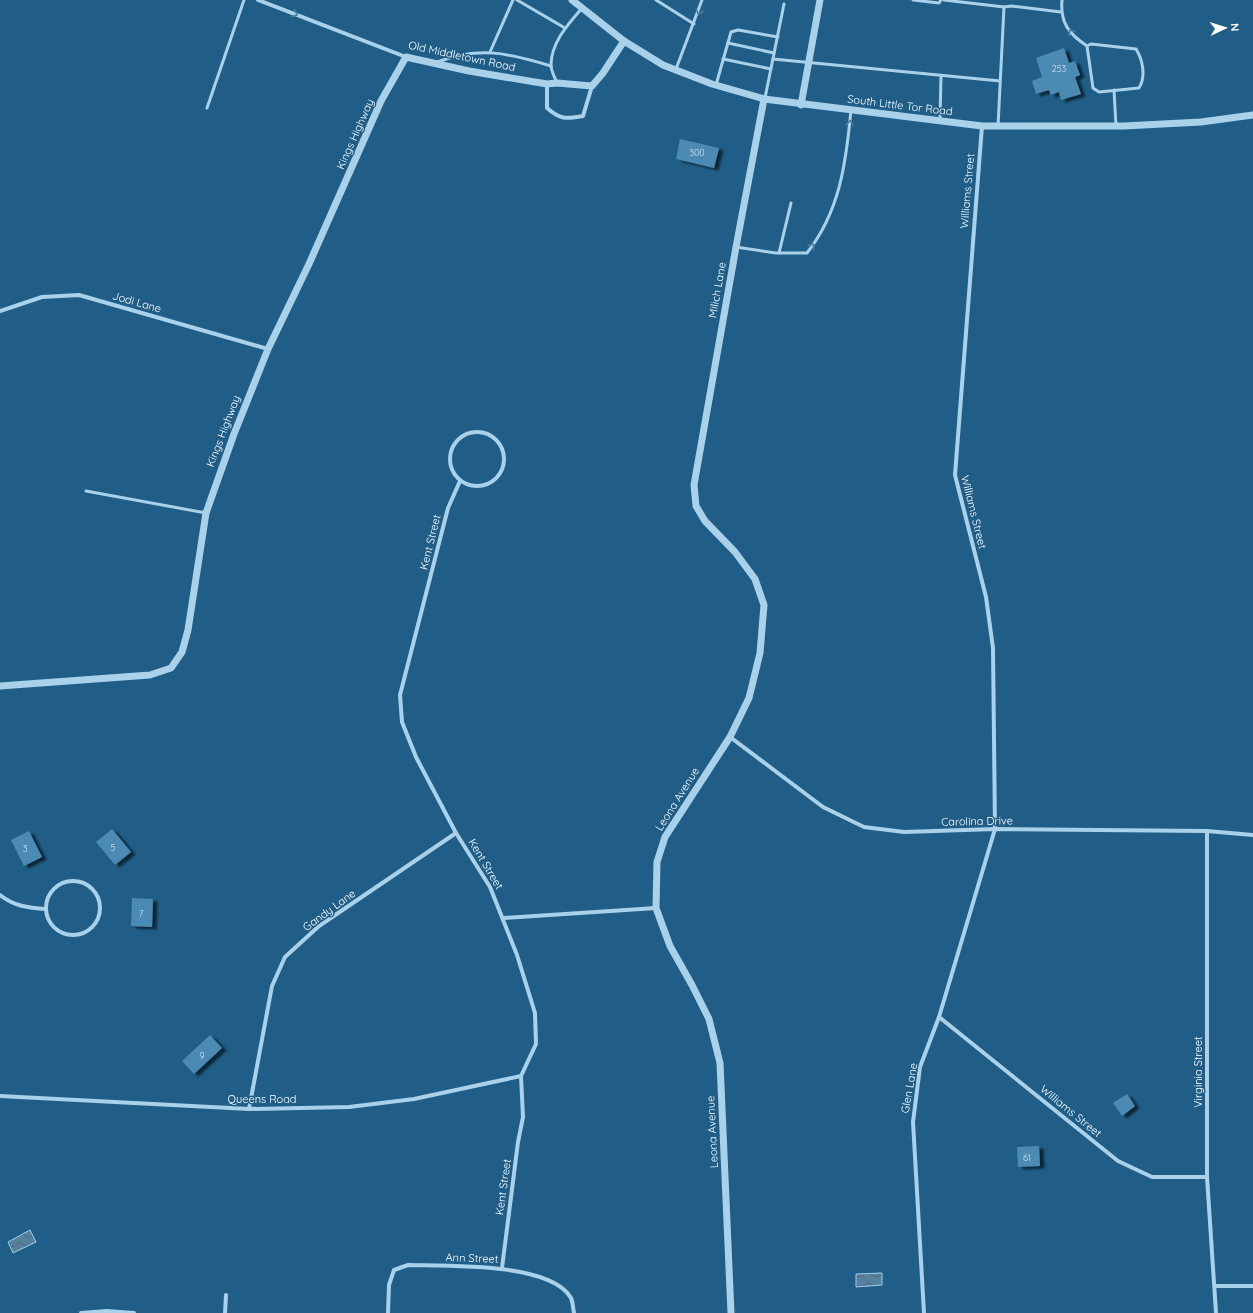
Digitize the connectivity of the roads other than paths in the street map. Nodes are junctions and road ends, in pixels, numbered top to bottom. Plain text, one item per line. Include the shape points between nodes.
1 (244, 0) edge
2 (258, 0) edge
3 (513, 0) edge
4 (517, 0) edge
5 (572, 0) edge
6 (656, 0) edge
7 (702, 0) edge
8 (820, 0) edge
9 (913, 0) edge
10 (942, 0) edge
11 (1062, 0) edge
12 (784, 4) dead end
13 (582, 8) junction
14 (1004, 8) junction
15 (1061, 12) junction
16 (694, 24) junction
17 (565, 28) junction
18 (778, 37) junction
19 (624, 41) junction
20 (728, 43) junction
21 (1087, 46) junction
22 (490, 52) junction
23 (774, 53) junction
24 (406, 57) junction
25 (723, 59) junction
26 (773, 59) junction
27 (808, 63) junction
28 (433, 64) junction
29 (551, 66) junction
30 (676, 70) junction
31 (771, 70) junction
32 (940, 76) junction
33 (1000, 81) junction
34 (557, 83) junction
35 (547, 84) junction
36 (716, 85) junction
37 (592, 86) junction
38 (1114, 90) junction
39 (764, 99) junction
40 (801, 104) junction
41 (207, 108) dead end
42 (852, 110) junction
43 (1253, 115) edge
44 (940, 121) junction
45 (982, 126) junction
46 (998, 126) junction
47 (1116, 126) junction
48 (791, 203) dead end
49 (736, 247) junction
50 (779, 253) junction
51 (0, 311) edge
52 (268, 349) junction
53 (460, 481) junction
54 (694, 485) joint
55 (86, 492) dead end
56 (206, 513) junction
57 (0, 686) edge
58 (730, 737) junction
59 (995, 829) junction
60 (1207, 831) junction
61 (456, 833) junction
62 (1253, 835) edge
63 (0, 895) edge
64 (656, 908) junction
65 (46, 909) junction
66 (504, 918) junction
67 (939, 1017) junction
68 (521, 1076) junction
69 (0, 1096) edge
70 (249, 1109) junction
71 (1207, 1177) junction
72 (502, 1268) junction
73 (1216, 1286) junction
74 (1253, 1286) edge
75 (226, 1295) dead end
76 (81, 1313) edge
77 (134, 1313) edge
78 (225, 1313) edge
79 (388, 1313) edge
80 (574, 1313) edge
81 (731, 1313) edge
82 (924, 1313) edge
83 (1216, 1313) edge

1 - 41 lane
2 -> 24 street, Old Middletown Road
3 - 22 lane
4 - 17 lane
5 - 13 street, South Little Tor Road
6 - 16 lane
7 -> 16 lane
8 - 27 street
9 - 10 lane via 939,3
10 - 14 lane
11 - 15 lane
12 - 18 lane
13 - 17 lane
13 - 19 street, South Little Tor Road
14 - 15 lane via 1011,6
14 - 33 lane
21 -> 15 lane via 1076,39 1062,20
16 - 30 lane
17 - 29 lane via 554,49
18 - 20 lane via 734,30
18 - 23 lane
19 - 30 street, South Little Tor Road
19 - 37 street
20 - 23 lane
20 - 25 lane
21 - 38 lane via 1093,88 1099,92
21 - 38 lane via 1091,44 1136,49 1140,56 1143,81 1139,88
22 - 28 lane via 458,54
22 - 29 lane
23 - 26 lane
24 - 28 street, Old Middletown Road
24 - 52 street, Kings Highway via 382,101
25 - 31 lane
25 - 36 lane
26 - 27 lane
26 - 31 lane
27 - 32 lane
27 - 40 street
28 - 35 street, Old Middletown Road
29 - 34 lane
30 - 36 street, South Little Tor Road
31 - 39 lane
32 - 33 lane
32 - 44 lane
33 - 46 lane
34 - 35 street, Old Middletown Road
34 - 37 street, Old Middletown Road
35 - 37 street via 547,108 558,117 566,119 583,116
36 - 39 street, South Little Tor Road
38 - 47 lane
39 - 40 street, South Little Tor Road
39 - 49 street, Milich Lane
40 - 42 street, South Little Tor Road
42 - 44 street, South Little Tor Road
50 -> 42 lane via 807,253 817,240 836,200 847,155
43 - 47 street, South Little Tor Road via 1202,122
44 - 45 street, South Little Tor Road
45 - 46 street, South Little Tor Road
45 - 59 street, Williams Street via 955,475 986,597 993,648
46 - 47 street, South Little Tor Road
48 - 50 lane
49 - 50 lane
49 - 54 street, Milich Lane
51 - 52 street, Jodi Lane via 42,297 79,295
52 - 56 street, Kings Highway
53 - 53 street via 451,469 450,460 451,450 456,442 466,434 474,432 484,432 492,436 502,447 504,457 503,468 498,477 487,485 478,486
53 - 61 street, Kent Street via 448,508 400,695 402,722 416,757
54 - 58 street, Leona Avenue via 696,506 754,578 764,605 760,653 748,698
55 - 56 lane
56 - 57 street, Kings Highway via 186,638 179,657 171,668 150,675
58 - 59 street, Carolina Drive via 823,807 864,827 904,832
58 - 64 street, Leona Avenue via 665,837 658,862
59 - 60 street, Carolina Drive
59 - 67 street, Glen Lane
60 - 62 street, Carolina Drive
60 - 71 street, Virginia Street
61 - 66 street, Kent Street via 490,887
61 - 70 street, Gandy Lane via 318,926 285,957 272,986
63 - 65 street via 19,905
64 - 66 street
64 - 81 street, Leona Avenue via 670,946 709,1018 720,1063
65 - 65 street via 47,900 55,888 62,883 74,881 85,883 96,892 100,901 97,921 91,929 79,935 61,933 53,926
66 - 68 street, Kent Street via 535,1013 536,1044
67 - 71 street, Williams Street via 1118,1161 1152,1177
67 - 82 street, Glen Lane via 920,1067 913,1122
68 - 70 street, Queens Road via 414,1099 349,1107
68 - 72 street, Kent Street via 523,1117
69 - 70 street, Queens Road
71 - 73 street, Virginia Street
72 - 79 street, Ann Street via 408,1265 394,1270
72 - 80 street, Ann Street via 546,1280 562,1289 571,1298
73 - 74 street
73 - 83 street, Virginia Street
75 - 78 street
76 - 77 street

